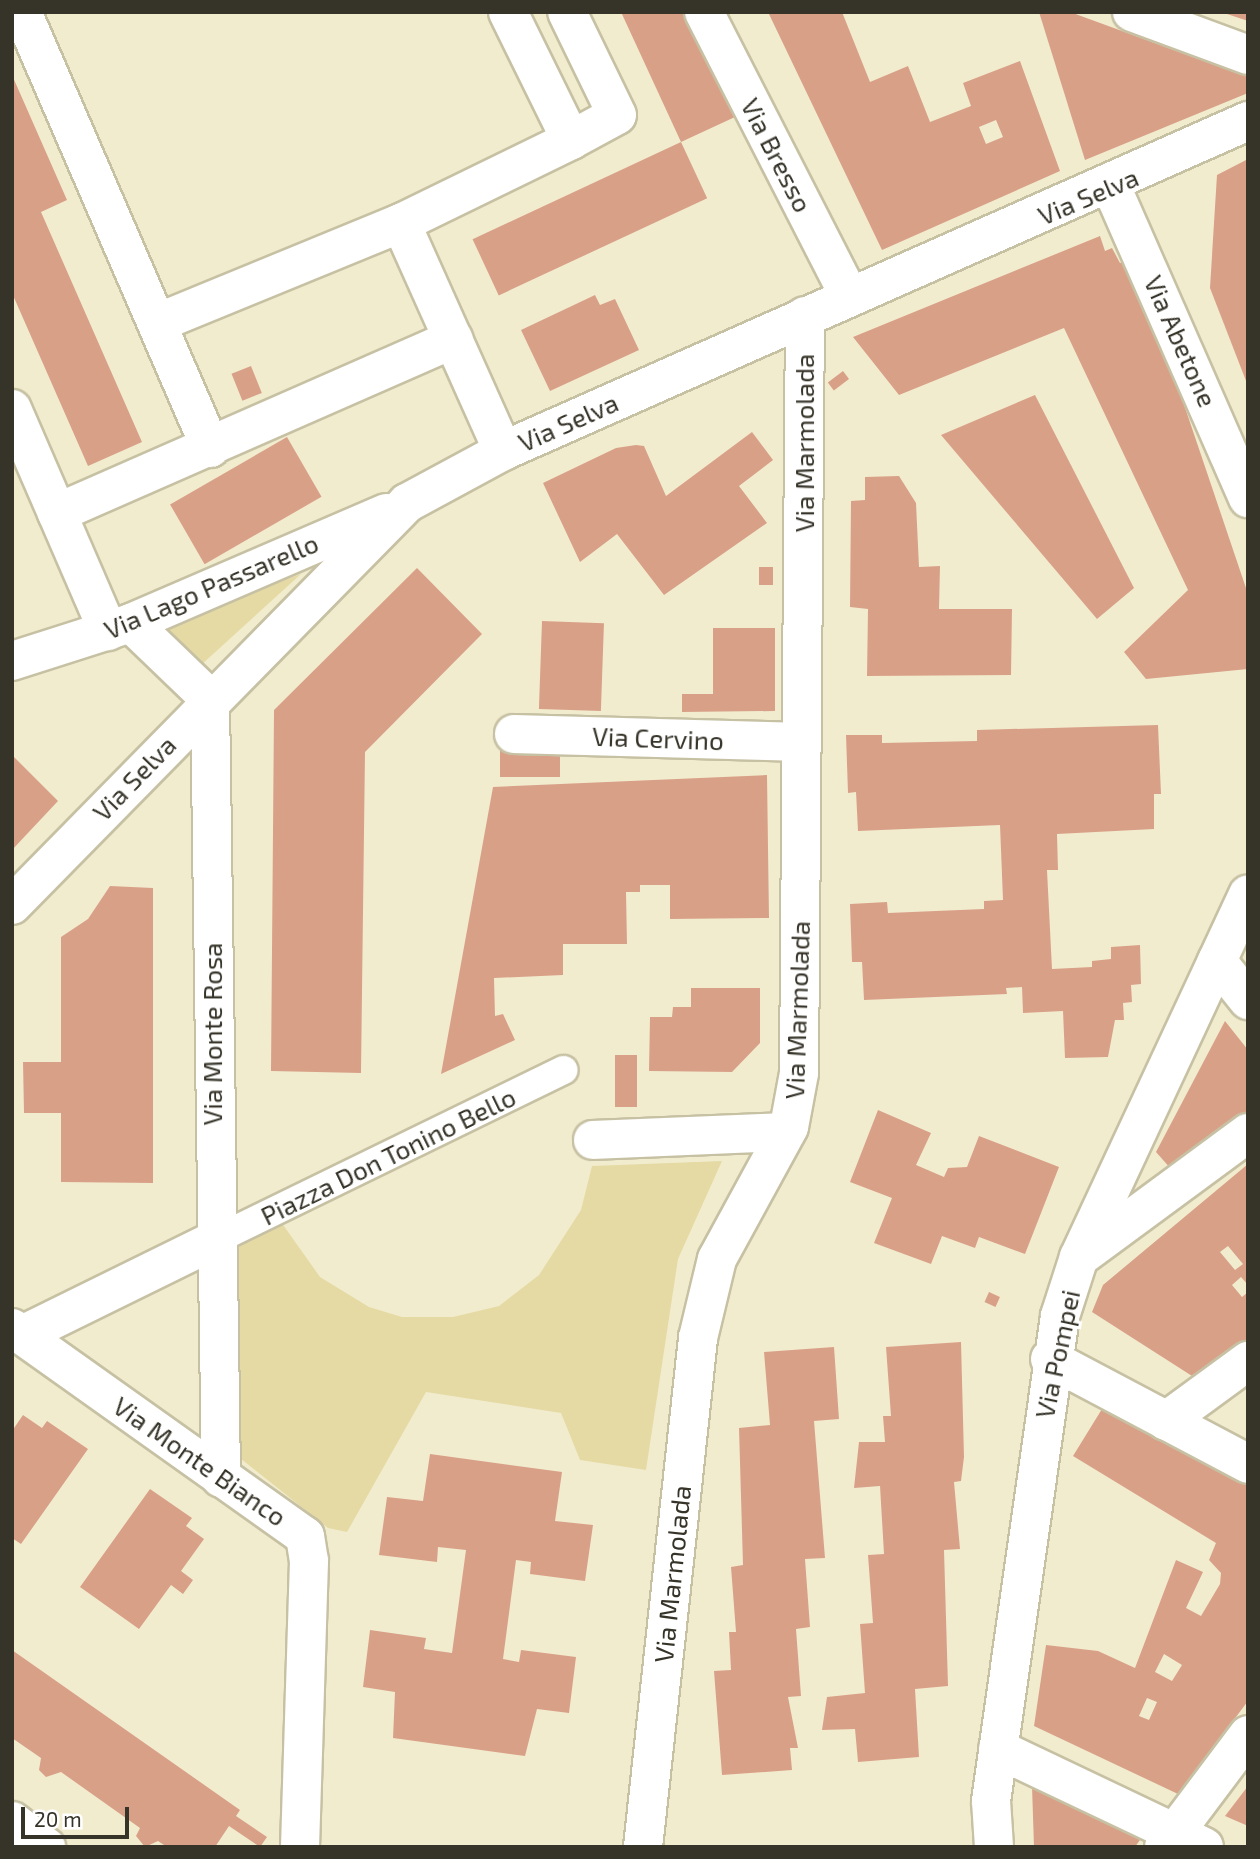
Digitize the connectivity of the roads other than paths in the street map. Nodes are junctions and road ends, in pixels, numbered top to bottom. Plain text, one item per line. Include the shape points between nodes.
1 (22, 12) edge
2 (508, 12) edge
3 (566, 12) edge
4 (704, 12) edge
5 (1132, 12) edge
6 (1248, 55) edge
7 (1248, 121) edge
8 (571, 140) junction
9 (1111, 186) junction
10 (401, 223) junction
11 (850, 298) junction
12 (805, 316) junction
13 (157, 323) junction
14 (454, 339) junction
15 (12, 410) edge
16 (211, 448) junction
17 (503, 451) junction
18 (1248, 498) edge
19 (407, 503) junction
20 (57, 513) junction
21 (120, 627) junction
22 (12, 661) edge
23 (209, 699) junction
24 (514, 734) dead end
25 (802, 742) junction
26 (1248, 895) edge
27 (12, 905) edge
28 (1217, 961) junction
29 (1248, 1000) edge
30 (564, 1070) dead end
31 (786, 1132) junction
32 (1248, 1133) edge
33 (593, 1140) dead end
34 (213, 1241) junction
35 (1079, 1257) junction
36 (17, 1331) edge
37 (1050, 1359) junction
38 (1248, 1362) edge
39 (1166, 1421) junction
40 (1248, 1464) edge
41 (221, 1478) junction
42 (1248, 1735) edge
43 (998, 1749) junction
44 (12, 1821) edge
45 (1180, 1842) edge
46 (46, 1847) edge
47 (300, 1847) edge
48 (643, 1847) edge
49 (994, 1847) edge

1 - 13 street
2 - 8 street
3 - 8 street via 617,115
4 - 11 street, Via Bresso
5 - 6 street
7 - 9 street, Via Selva
8 - 10 street
9 - 11 street, Via Selva
9 - 18 street, Via Abetone
10 - 13 street
10 - 14 street
11 - 12 street, Via Selva
12 - 17 street, Via Selva
12 - 25 street, Via Marmolada
13 - 16 street
14 - 16 street
14 - 17 street
15 - 20 street
16 - 20 street
17 - 19 street, Via Selva
19 - 21 street, Via Lago Passarello
19 - 23 street, Via Selva
20 - 21 street
21 - 22 street, Via Lago Passarello
21 - 23 street
23 - 27 street, Via Selva
23 - 34 street, Via Monte Rosa
24 - 25 street, Via Cervino
25 - 31 street, Via Marmolada via 799,1073
26 - 28 street, Via Pompei
28 - 29 street
28 - 35 street, Via Pompei
30 - 34 street, Piazza Don Tonino Bello
31 - 33 street
31 - 48 street, Via Marmolada via 717,1259 698,1338
32 - 35 street
34 - 36 street
34 - 41 street, Via Monte Rosa
35 - 37 street, Via Pompei
36 - 41 street, Via Monte Bianco
37 - 39 street
37 - 43 street, Via Pompei
38 - 39 street
39 - 40 street
41 - 47 street, Via Monte Bianco via 305,1536 309,1561
42 - 45 street
43 - 45 street
43 - 49 street, Via Pompei via 991,1801
44 - 46 street

